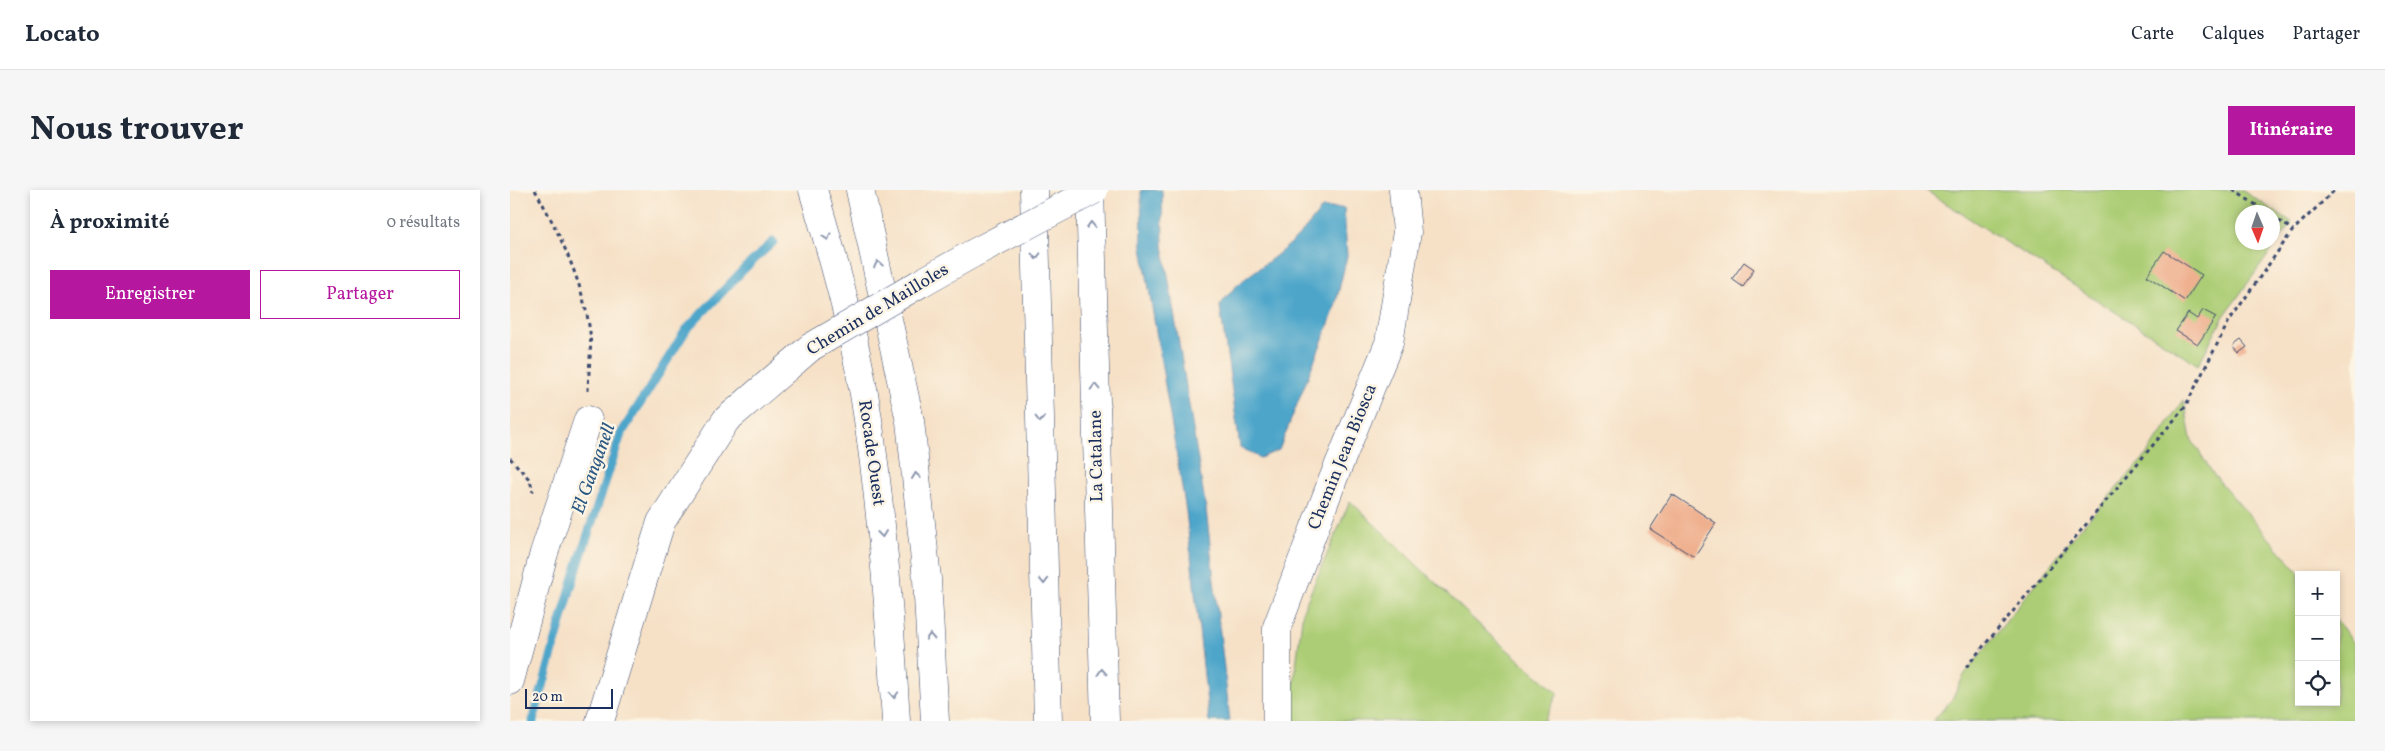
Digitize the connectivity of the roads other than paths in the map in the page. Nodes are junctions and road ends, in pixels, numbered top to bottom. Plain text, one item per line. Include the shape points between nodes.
1 (812, 190) edge
2 (860, 190) edge
3 (1034, 190) edge
4 (1092, 190) edge
5 (1403, 190) edge
6 (588, 420) road end
7 (510, 681) edge
8 (600, 721) edge
9 (896, 721) edge
10 (935, 721) edge
11 (1048, 721) edge
12 (1105, 721) edge
13 (1277, 721) edge

1 -> 9 main road, Rocade Ouest via 838,273 869,425 889,594
10 -> 2 main road via 927,579 910,421
3 -> 11 main road
4 - 8 main road, Chemin de Mailloles, bridge via 810,347 726,420 661,522
12 -> 4 main road, La Catalane
5 - 13 main road, Chemin Jean Biosca via 1407,232 1389,343 1277,627
6 - 7 main road via 544,554

